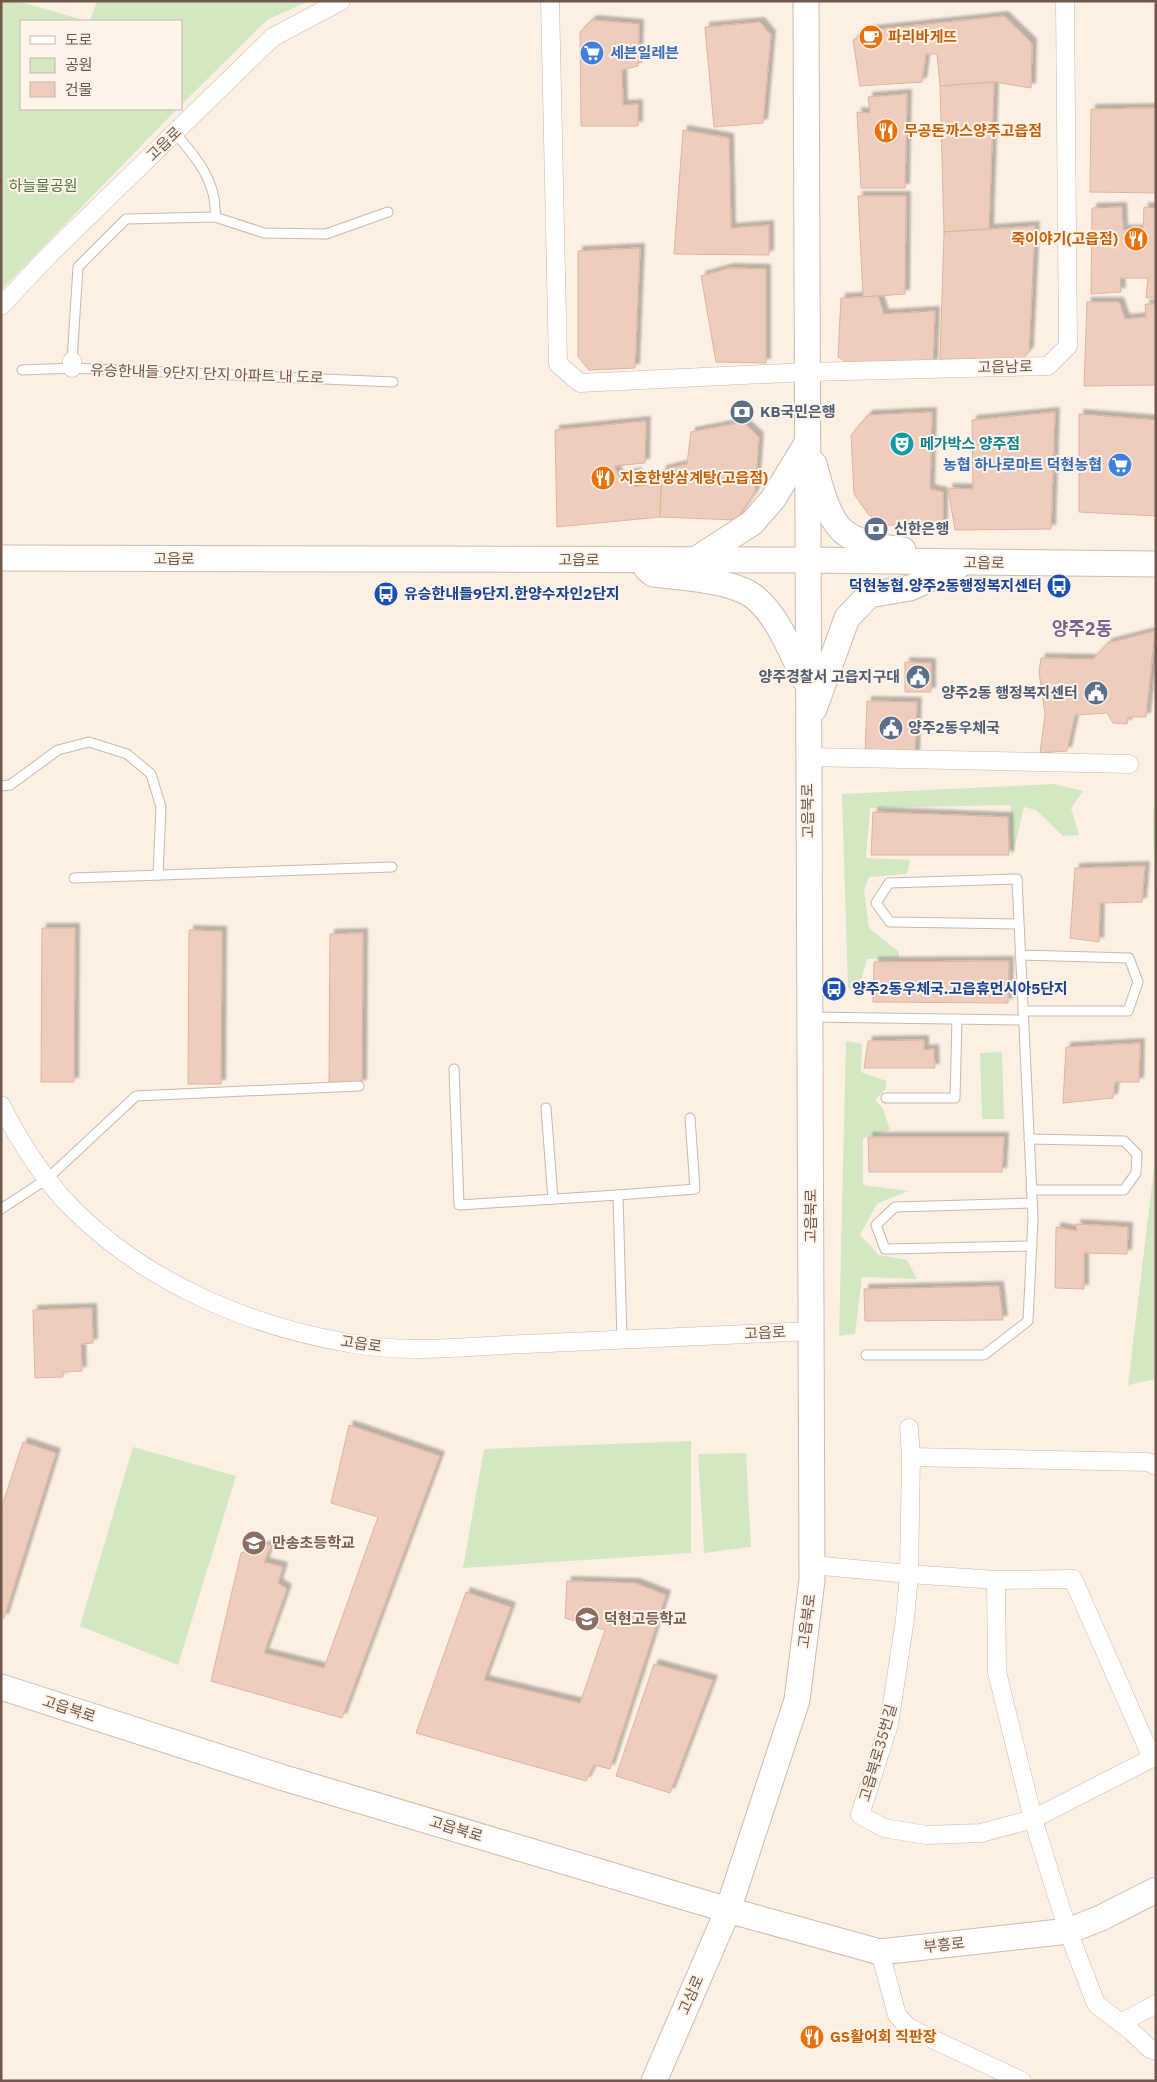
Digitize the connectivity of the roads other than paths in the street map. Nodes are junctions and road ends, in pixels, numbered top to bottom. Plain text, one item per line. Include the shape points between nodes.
1 (341, 1) edge
2 (550, 1) edge
3 (806, 1) edge
4 (1064, 1) edge
5 (176, 133) junction
6 (388, 212) dead end
7 (214, 217) junction
8 (1, 306) edge
9 (72, 365) junction
10 (22, 370) dead end
11 (807, 372) junction
12 (393, 382) dead end
13 (807, 443) junction
14 (1156, 554) edge
15 (1, 558) edge
16 (635, 560) junction
17 (696, 560) junction
18 (807, 560) junction
19 (976, 563) junction
20 (1156, 564) edge
21 (1128, 566) junction
22 (1156, 577) edge
23 (808, 684) junction
24 (808, 728) junction
25 (808, 757) junction
26 (1128, 764) dead end
27 (1, 786) edge
28 (392, 867) dead end
29 (158, 875) junction
30 (74, 878) dead end
31 (1018, 924) junction
32 (1020, 955) junction
33 (1023, 1015) junction
34 (811, 1017) junction
35 (957, 1019) junction
36 (454, 1069) dead end
37 (359, 1086) dead end
38 (886, 1098) dead end
39 (1, 1105) edge
40 (546, 1108) dead end
41 (690, 1118) dead end
42 (1029, 1139) junction
43 (47, 1179) junction
44 (1031, 1190) junction
45 (618, 1195) junction
46 (553, 1199) junction
47 (1032, 1203) junction
48 (1, 1209) edge
49 (1032, 1246) junction
50 (811, 1330) junction
51 (622, 1340) junction
52 (866, 1355) dead end
53 (909, 1428) dead end
54 (911, 1457) junction
55 (1156, 1466) edge
56 (812, 1565) junction
57 (909, 1574) junction
58 (996, 1580) junction
59 (1, 1687) edge
60 (1154, 1757) edge
61 (1032, 1819) junction
62 (1156, 1890) edge
63 (728, 1910) junction
64 (1068, 1931) junction
65 (880, 1952) junction
66 (1153, 2005) edge
67 (1125, 2021) junction
68 (1156, 2051) edge
69 (654, 2081) edge
70 (1022, 2081) edge

1 - 5 street, 고읍로 via 273,37
2 - 11 street, 고읍남로 via 558,364 580,383
3 - 11 street
4 - 11 street, 고읍남로 via 1068,346 1048,366
5 - 7 lane via 201,163 216,204
5 - 8 street, 고읍로 via 50,254
6 - 7 lane, 유승한내들 9단지 단지 아파트 내 도로 via 326,234 264,233
7 - 9 lane, 유승한내들 9단지 단지 아파트 내 도로 via 126,219 78,267
9 - 10 lane, 유승한내들 9단지 단지 아파트 내 도로
9 - 12 lane, 유승한내들 9단지 단지 아파트 내 도로
11 - 13 street
13 - 17 street via 773,499 752,523
13 - 18 street
13 - 19 street via 828,508 844,532 875,546
14 - 21 street
15 - 16 street, 고읍로
16 - 17 street, 고읍로
16 - 23 street via 653,574 722,583 752,596 775,621
17 - 18 street, 고읍로
18 - 19 street, 고읍로
18 - 23 street, 고읍북로
19 - 21 street, 고읍로
19 - 24 street via 910,588 869,596 847,618
20 - 21 street, 고읍로
21 - 22 street
23 - 24 street, 고읍북로
24 - 25 street, 고읍북로
25 - 26 street
25 - 34 street, 고읍북로
27 - 29 lane via 10,785 58,750 89,742 127,754 151,774 162,807
28 - 29 lane
29 - 30 lane
31 - 31 lane via 1016,879 889,883 876,902 890,922
31 - 32 lane
32 - 33 lane
32 - 33 lane via 1129,958 1138,982 1128,1010
33 - 35 lane
33 - 42 lane
34 - 35 lane
34 - 50 street, 고읍북로
35 - 38 lane via 955,1098
36 - 46 lane via 459,1205
37 - 43 lane via 136,1096
39 - 43 street, 고읍로
40 - 46 lane
41 - 45 lane via 695,1189
42 - 44 lane
42 - 44 lane via 1124,1141 1137,1154 1136,1173 1124,1190
43 - 48 lane
43 - 51 street, 고읍로 via 73,1209 121,1250 170,1282 273,1326 355,1345 421,1350
44 - 47 lane
45 - 46 lane
45 - 51 lane
47 - 49 lane
47 - 49 lane via 895,1206 876,1225 885,1249
49 - 52 lane via 1028,1321 984,1355
50 - 51 street, 고읍로
50 - 56 street, 고읍북로
53 - 54 street, 고읍북로35번길
54 - 55 street via 1148,1462
54 - 57 street, 고읍북로35번길
56 - 57 street, 고읍북로35번길
56 - 63 street, 고읍북로 via 797,1700
57 - 58 street, 고읍북로35번길
57 - 61 street, 고읍북로35번길 via 890,1724 860,1814 884,1828 926,1836 981,1832
58 - 60 street, 고읍북로35번길 via 1072,1579
58 - 61 street via 997,1672
59 - 63 street, 고읍북로 via 284,1778
60 - 61 street, 고읍북로35번길
61 - 64 street
62 - 64 street, 부흥로
63 - 65 street, 부흥로
63 - 69 street, 고삼로
64 - 65 street, 부흥로
64 - 67 street via 1096,2004
65 - 70 street via 896,2015 910,2028
66 - 67 street
67 - 68 street via 1150,2049

